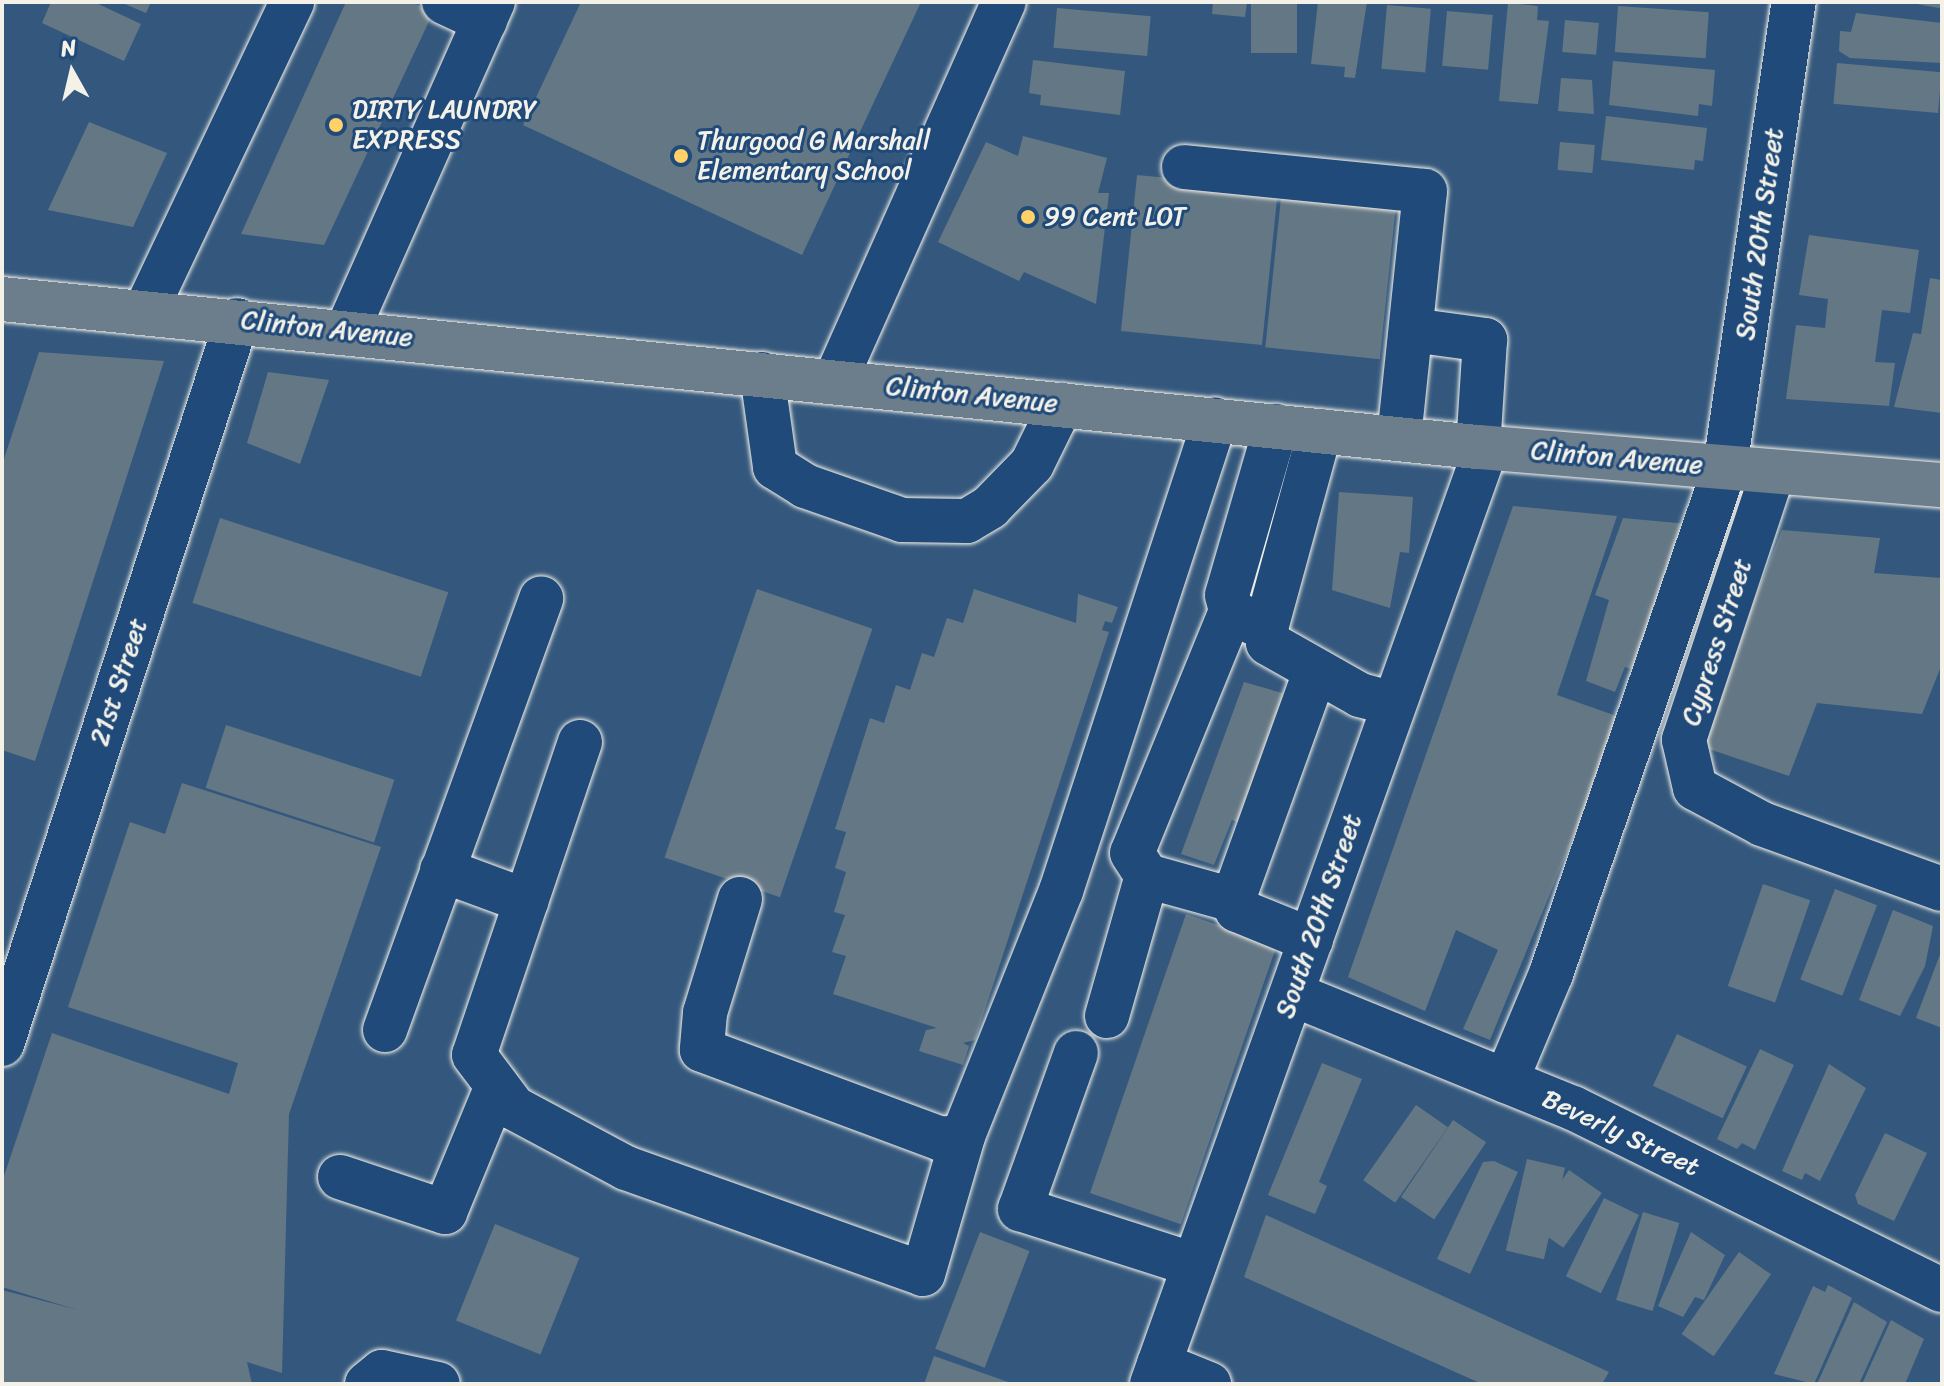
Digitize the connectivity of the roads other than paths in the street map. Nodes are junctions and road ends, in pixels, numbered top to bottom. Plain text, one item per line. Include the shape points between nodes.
1 (292, 2) edge
2 (444, 2) edge
3 (1004, 2) edge
4 (1794, 2) edge
5 (489, 11) edge
6 (1184, 167) dead end
7 (2, 299) edge
8 (145, 312) junction
9 (237, 320) junction
10 (1412, 330) junction
11 (347, 331) junction
12 (762, 374) junction
13 (835, 381) junction
14 (1061, 405) junction
15 (1215, 420) junction
16 (1276, 426) junction
17 (1320, 431) junction
18 (1399, 439) junction
19 (1482, 447) junction
20 (1725, 467) junction
21 (1773, 472) junction
22 (1942, 485) edge
23 (541, 598) dead end
24 (1248, 620) junction
25 (1315, 672) junction
26 (1394, 704) junction
27 (580, 742) dead end
28 (442, 870) junction
29 (1147, 876) junction
30 (1942, 889) edge
31 (740, 899) dead end
32 (1233, 900) junction
33 (526, 901) junction
34 (1311, 940) junction
35 (1292, 994) junction
36 (1107, 1016) dead end
37 (385, 1030) dead end
38 (2, 1044) edge
39 (1076, 1053) dead end
40 (1506, 1081) junction
41 (497, 1086) junction
42 (963, 1136) junction
43 (340, 1177) dead end
44 (1194, 1265) junction
45 (1942, 1290) edge
46 (1155, 1374) edge
47 (367, 1384) edge
48 (438, 1384) edge
49 (1209, 1384) edge

1 - 8 street
2 - 5 street
3 - 13 street
4 - 20 street, South 20th Street
5 - 11 street
6 - 10 street via 1425,191
7 - 8 main road, Clinton Avenue
8 - 9 main road, Clinton Avenue
9 - 11 main road, Clinton Avenue
9 - 38 street, 21st Street
10 - 18 street
10 - 19 street, South 20th Street via 1485,340
11 - 12 main road, Clinton Avenue
12 - 13 main road, Clinton Avenue
12 - 14 street via 775,467 805,486 902,520 967,521 990,507 1032,464
13 - 14 main road, Clinton Avenue
14 - 15 main road, Clinton Avenue
15 - 16 main road, Clinton Avenue
15 - 42 street via 1061,891
16 - 17 main road, Clinton Avenue
16 - 24 street via 1227,595
17 - 18 main road, Clinton Avenue
17 - 24 street
18 - 19 main road, Clinton Avenue
19 - 20 main road, Clinton Avenue
19 - 26 street, South 20th Street
20 - 21 main road, Clinton Avenue
20 - 40 street, South 20th Street via 1551,974
21 - 22 main road, Clinton Avenue
21 - 30 street, Cypress Street via 1684,740 1695,788 1762,824
23 - 28 street
24 - 25 street via 1278,652
24 - 29 street via 1132,853
25 - 26 street
25 - 32 street
26 - 34 street, South 20th Street
27 - 33 street
28 - 33 street
28 - 37 street
29 - 32 street
29 - 36 street
31 - 42 street via 705,1013 702,1050 941,1139
32 - 34 street via 1237,910
33 - 41 street via 474,1055
34 - 35 street, South 20th Street
35 - 40 street, Beverly Street
35 - 44 street, South 20th Street
39 - 44 street via 1020,1209
40 - 45 street, Beverly Street
41 - 42 street via 514,1108 626,1168 923,1274
41 - 43 street via 445,1212
44 - 46 street, South 20th Street
46 - 49 street
47 - 48 street via 382,1372

